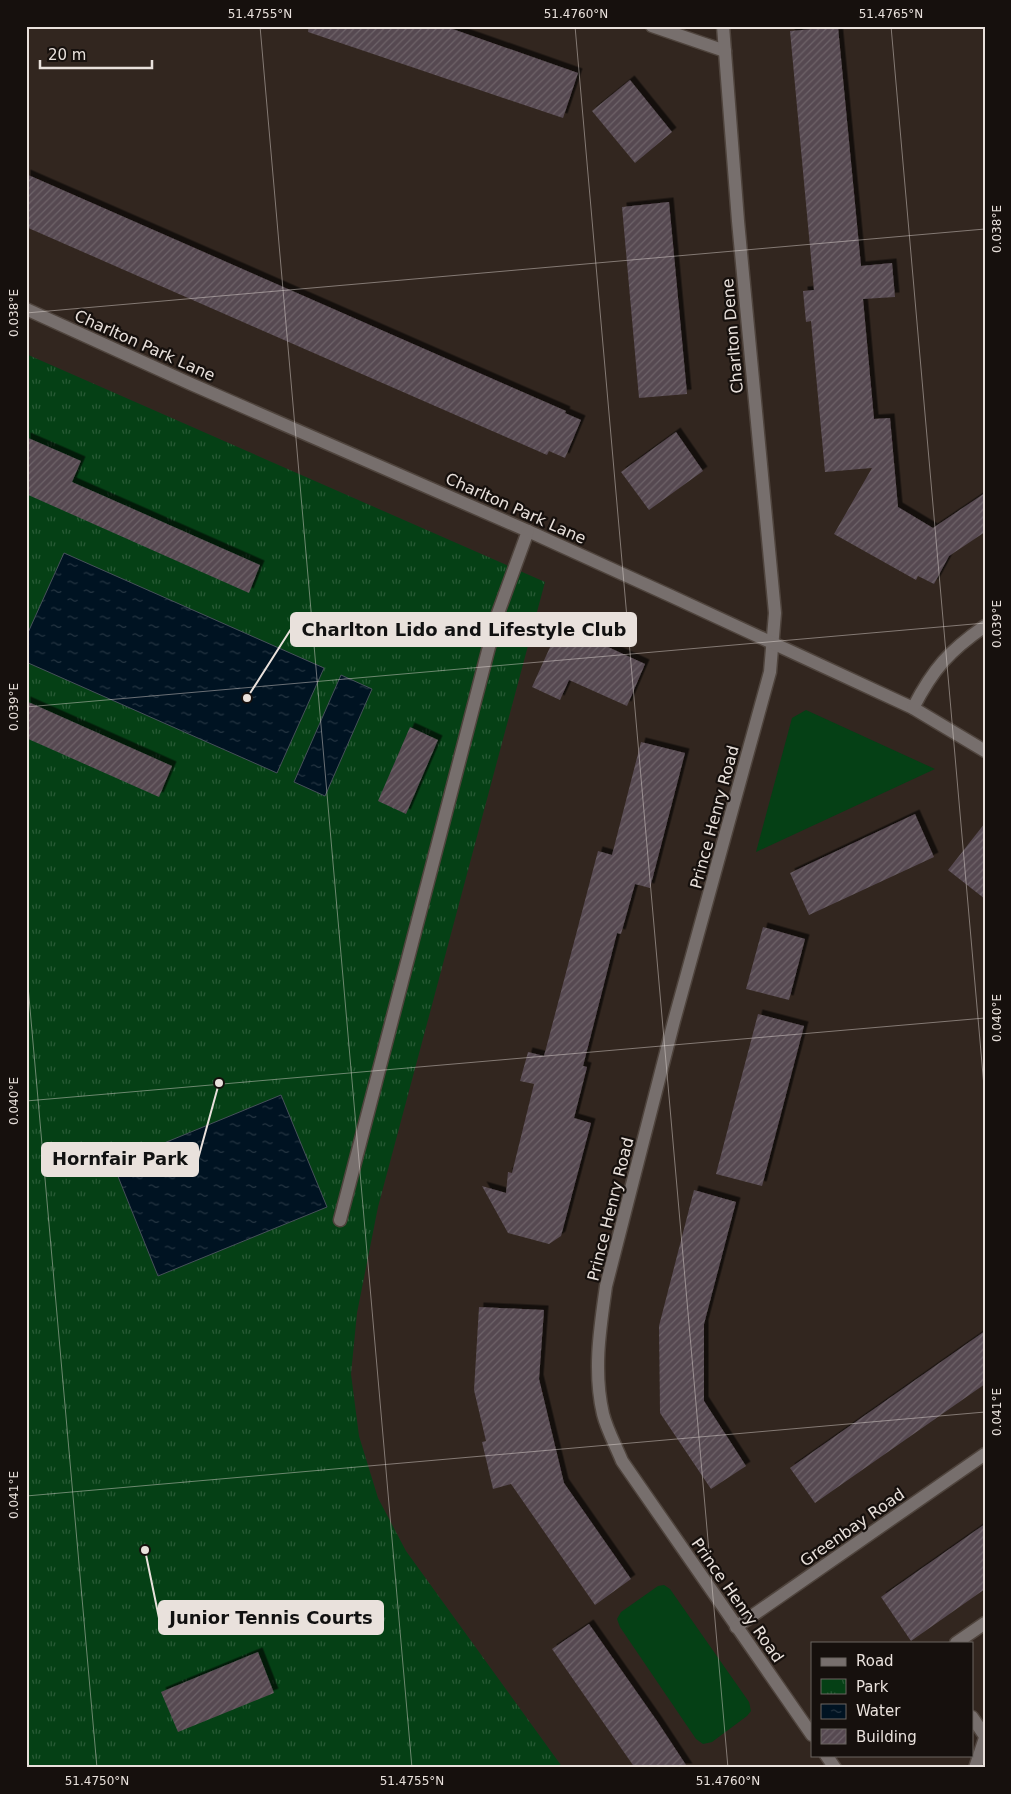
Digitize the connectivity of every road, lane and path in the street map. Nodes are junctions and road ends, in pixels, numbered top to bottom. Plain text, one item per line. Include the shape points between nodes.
1 (652, 26) edge
2 (723, 26) edge
3 (725, 51) junction
4 (26, 309) edge
5 (528, 531) junction
6 (985, 626) edge
7 (772, 643) junction
8 (913, 708) junction
9 (985, 751) edge
10 (340, 1220) dead end
11 (985, 1454) edge
12 (985, 1623) edge
13 (736, 1627) junction
14 (957, 1642) edge
15 (974, 1720) edge
16 (811, 1734) edge
17 (985, 1737) edge
18 (827, 1756) edge
19 (835, 1768) edge
20 (975, 1768) edge

1 - 3 street
2 - 3 street, Charlton Dene
3 - 7 street, Charlton Dene via 738,230 774,614
4 - 5 street, Charlton Park Lane
5 - 7 street, Charlton Park Lane
5 - 10 street via 497,616
6 - 8 street via 945,657
7 - 8 street, Charlton Park Lane
7 - 13 street, Prince Henry Road via 770,672 674,1021 606,1286 598,1371 604,1414 622,1461
8 - 9 street, Charlton Park Lane
11 - 13 street, Greenbay Road
12 - 14 street
13 - 16 street, Prince Henry Road
15 - 17 street
17 - 20 street
18 - 19 street

